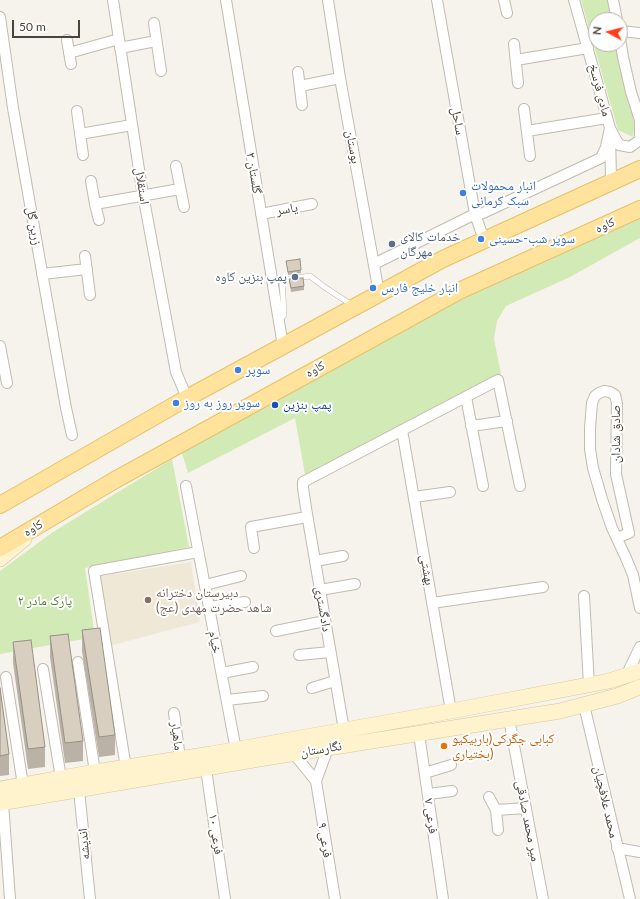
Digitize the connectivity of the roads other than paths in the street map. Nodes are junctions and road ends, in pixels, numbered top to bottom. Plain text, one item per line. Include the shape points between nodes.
1 (113, 0) edge
2 (226, 0) edge
3 (328, 0) edge
4 (437, 0) edge
5 (504, 0) edge
6 (574, 0) edge
7 (613, 0) edge
8 (616, 12) edge
9 (507, 13) dead end
10 (0, 17) edge
11 (154, 23) dead end
12 (628, 32) edge
13 (640, 34) edge
14 (67, 40) dead end
15 (156, 41) junction
16 (120, 43) junction
17 (514, 44) dead end
18 (588, 48) joint
19 (589, 52) edge
20 (622, 52) edge
21 (69, 53) junction
22 (516, 60) junction
23 (71, 64) dead end
24 (161, 71) dead end
25 (298, 72) dead end
26 (340, 78) junction
27 (518, 84) dead end
28 (300, 86) junction
29 (302, 105) dead end
30 (524, 109) dead end
31 (77, 111) dead end
32 (607, 118) junction
33 (640, 119) edge
34 (132, 125) junction
35 (610, 128) junction
36 (527, 131) junction
37 (80, 134) junction
38 (640, 135) edge
39 (640, 140) edge
40 (83, 155) dead end
41 (530, 156) dead end
42 (176, 166) dead end
43 (640, 169) edge
44 (91, 181) dead end
45 (611, 182) junction
46 (180, 189) junction
47 (143, 196) junction
48 (95, 204) junction
49 (312, 204) dead end
50 (184, 207) dead end
51 (640, 209) edge
52 (261, 214) junction
53 (475, 214) junction
54 (99, 220) dead end
55 (484, 240) junction
56 (85, 256) dead end
57 (374, 264) junction
58 (87, 269) junction
59 (42, 274) junction
60 (379, 293) junction
61 (90, 295) dead end
62 (355, 307) junction
63 (279, 320) junction
64 (0, 346) edge
65 (283, 346) junction
66 (1, 358) edge
67 (7, 383) dead end
68 (466, 397) junction
69 (187, 398) junction
70 (507, 421) junction
71 (471, 426) junction
72 (402, 430) junction
73 (72, 435) dead end
74 (186, 486) dead end
75 (483, 486) dead end
76 (520, 486) dead end
77 (450, 492) dead end
78 (414, 497) junction
79 (0, 505) edge
80 (307, 517) junction
81 (49, 519) junction
82 (617, 538) junction
83 (0, 548) edge
84 (254, 548) dead end
85 (198, 552) junction
86 (343, 556) dead end
87 (0, 559) edge
88 (315, 561) junction
89 (241, 576) dead end
90 (355, 584) dead end
91 (204, 585) junction
92 (543, 587) dead end
93 (320, 590) junction
94 (584, 596) dead end
95 (245, 602) dead end
96 (432, 603) junction
97 (209, 607) junction
98 (640, 608) edge
99 (325, 621) junction
100 (276, 631) dead end
101 (640, 647) edge
102 (330, 652) junction
103 (298, 655) dead end
104 (78, 662) dead end
105 (253, 667) dead end
106 (43, 669) dead end
107 (222, 673) junction
108 (633, 673) edge
109 (6, 676) dead end
110 (335, 681) junction
111 (590, 685) junction
112 (640, 687) edge
113 (312, 688) dead end
114 (545, 693) junction
115 (263, 696) dead end
116 (227, 700) junction
117 (584, 704) junction
118 (451, 711) junction
119 (174, 713) dead end
120 (547, 713) junction
121 (509, 719) junction
122 (344, 730) junction
123 (419, 734) junction
124 (328, 748) junction
125 (236, 750) junction
126 (294, 754) junction
127 (451, 765) dead end
128 (180, 766) junction
129 (126, 768) junction
130 (206, 769) junction
131 (160, 770) junction
132 (95, 772) junction
133 (425, 773) junction
134 (61, 778) junction
135 (316, 781) junction
136 (23, 785) junction
137 (79, 790) junction
138 (452, 791) dead end
139 (428, 794) junction
140 (489, 797) dead end
141 (1, 798) edge
142 (526, 808) junction
143 (496, 810) junction
144 (498, 830) dead end
145 (617, 848) junction
146 (640, 852) edge
147 (10, 899) edge
148 (90, 899) edge
149 (226, 899) edge
150 (334, 899) edge
151 (443, 899) edge
152 (543, 899) edge
153 (630, 899) edge

1 - 16 street, استقلال
2 - 52 street, گلستان ۲
3 - 26 street, بوستان
4 - 53 street, ساحل
5 - 9 street
6 - 18 street, مادی فرسخ
7 - 8 street
10 - 59 street, زرین گل
11 - 15 street
12 - 13 street
14 - 21 street
15 - 16 street
15 - 24 street
16 - 21 street
16 - 34 street, استقلال
17 - 22 street
18 - 22 street
19 - 32 street, مادی فرسخ
20 - 33 street
21 - 23 street
22 - 27 street
25 - 28 street
26 - 28 street
26 - 57 street, بوستان
28 - 29 street
30 - 36 street
31 - 37 street
32 - 35 street, مادی فرسخ
32 - 36 street
33 - 38 street
34 - 37 street
34 - 47 street, استقلال
35 - 39 street via 619,145 630,148
35 - 45 street, مادی فرسخ
35 - 53 street via 601,158 483,213
36 - 41 street
37 - 40 street
42 - 46 street
43 - 45 main road
44 - 48 street
45 - 55 main road
46 - 47 street
46 - 50 street
47 - 48 street
47 - 69 street, استقلال via 176,372
48 - 54 street
49 - 52 street, یاسر
51 - 81 main road, کاوه via 459,291 122,476
52 - 63 street, گلستان ۲
53 - 55 street, ساحل
53 - 57 street
55 - 60 main road
56 - 58 street
57 - 60 street, بوستان
58 - 59 street
58 - 61 street
59 - 73 street, زرین گل
60 - 62 main road
62 - 63 lane via 310,276 282,280 284,315
62 - 65 main road
63 - 65 street, گلستان ۲
64 - 66 street
65 - 69 main road
66 - 67 street
68 - 70 street via 498,380
68 - 71 street
68 - 72 street
69 - 79 main road
70 - 71 street
70 - 76 street
71 - 75 street
72 - 78 street, بهشتی
72 - 80 street, دادگستری via 303,482
74 - 85 street, خیام
77 - 78 street
78 - 96 street, بهشتی
80 - 84 street via 251,527
80 - 88 street, دادگستری
81 - 83 main road, کاوه
81 - 87 main road
82 - 82 street, صادق شادان via 602,499 590,449 592,403 595,396 604,391 615,395 617,403 616,474 629,533
82 - 98 street, صادق شادان via 633,575
85 - 91 street, خیام
85 - 129 street via 94,572
86 - 88 street
88 - 93 street, دادگستری
89 - 91 street
90 - 93 street
91 - 97 street, خیام
92 - 96 street
93 - 99 street, دادگستری
94 - 111 street
95 - 97 street
96 - 118 street, بهشتی
97 - 107 street, خیام
99 - 100 street
99 - 102 street, دادگستری
101 - 108 street
102 - 103 street
102 - 110 street, دادگستری
104 - 132 street
105 - 107 street
106 - 134 street
107 - 116 street, خیام
108 - 111 main road, نگارستان
109 - 136 street
110 - 113 street
110 - 122 street, دادگستری
111 - 114 main road, نگارستان
112 - 117 main road, نگارستان
114 - 118 main road, نگارستان
114 - 120 main road
115 - 116 street
116 - 125 street, خیام
117 - 120 main road, نگارستان
117 - 145 street, محمد علافچیان
118 - 122 main road, نگارستان
119 - 128 street, ماهیار
120 - 121 main road, نگارستان
121 - 123 main road, نگارستان
121 - 142 street, میر محمد صادقی
122 - 125 main road, نگارستان
123 - 124 main road, نگارستان
123 - 133 street, فرعی ۷
124 - 126 main road, نگارستان
124 - 135 street
125 - 128 main road, نگارستان
126 - 130 main road, نگارستان
126 - 135 street
127 - 133 street
128 - 130 main road, نگارستان
128 - 131 main road, نگارستان
129 - 131 main road, نگارستان
129 - 132 main road, نگارستان
130 - 149 street, فرعی ۱۰
131 - 137 main road, نگارستان
132 - 134 main road, نگارستان
133 - 139 street, فرعی ۷
134 - 136 main road, نگارستان
135 - 150 street, فرعی ۹
136 - 141 main road, نگارستان
137 - 141 main road, نگارستان
137 - 148 street, اندیشه
138 - 139 street
139 - 151 street, فرعی ۷
140 - 143 street
141 - 147 street
142 - 143 street
142 - 152 street, میر محمد صادقی
143 - 144 street
145 - 146 street
145 - 153 street, محمد علافچیان

